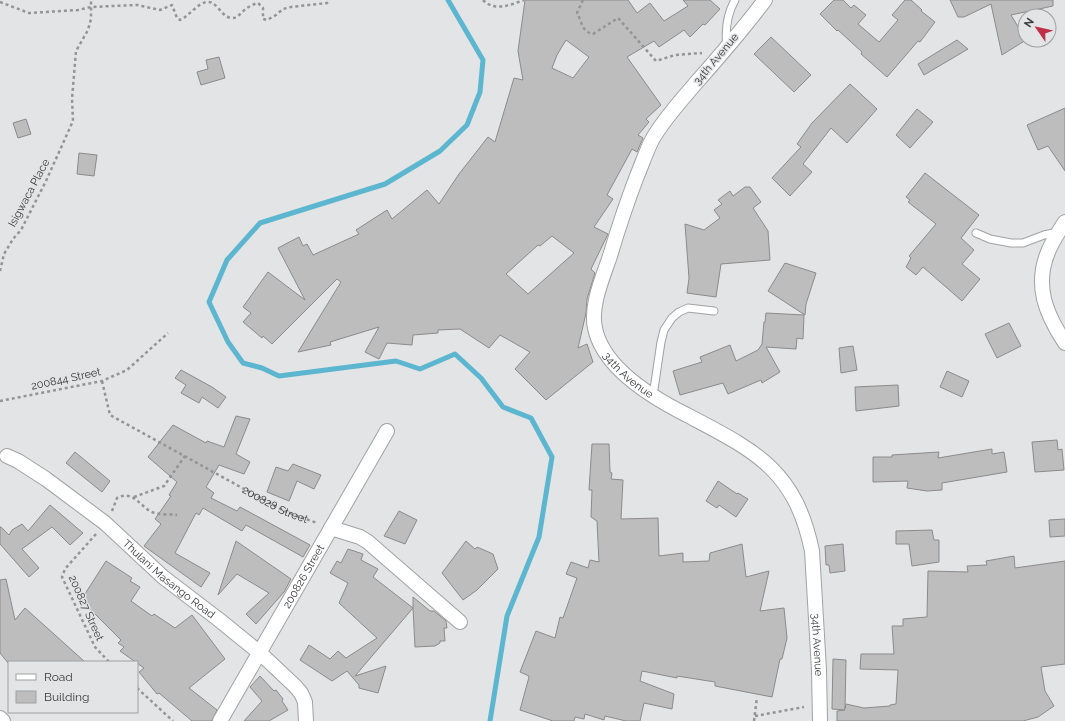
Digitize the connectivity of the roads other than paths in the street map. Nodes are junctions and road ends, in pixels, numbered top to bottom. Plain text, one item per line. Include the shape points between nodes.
1 (735, 0) edge
2 (764, 0) edge
3 (727, 47) junction
4 (1062, 227) edge
5 (976, 233) dead end
6 (714, 311) dead end
7 (1065, 343) edge
8 (653, 396) junction
9 (386, 431) dead end
10 (7, 456) dead end
11 (331, 528) junction
12 (460, 622) dead end
13 (260, 653) junction
14 (0, 718) edge
15 (3, 721) edge
16 (220, 721) edge
17 (306, 721) edge
18 (820, 721) edge

1 - 3 lane via 728,13
2 - 3 street, 34th Avenue
3 - 8 street, 34th Avenue via 677,105 652,140 627,202 597,298 594,315 599,340 626,376
4 - 5 lane via 1023,243 990,239
4 - 7 street via 1048,252 1042,290 1050,317
6 - 8 lane via 688,308 672,318 664,330
8 - 18 street, 34th Avenue via 757,455 791,492 809,534 812,551
9 - 11 street, 200826 Street
10 - 13 street, Thulani Masango Road via 46,479 105,524 163,577
11 - 12 street via 368,542
11 - 13 street, 200826 Street
13 - 16 street, 200826 Street
13 - 17 street, Thulani Masango Road via 301,693 305,702
14 - 15 street

